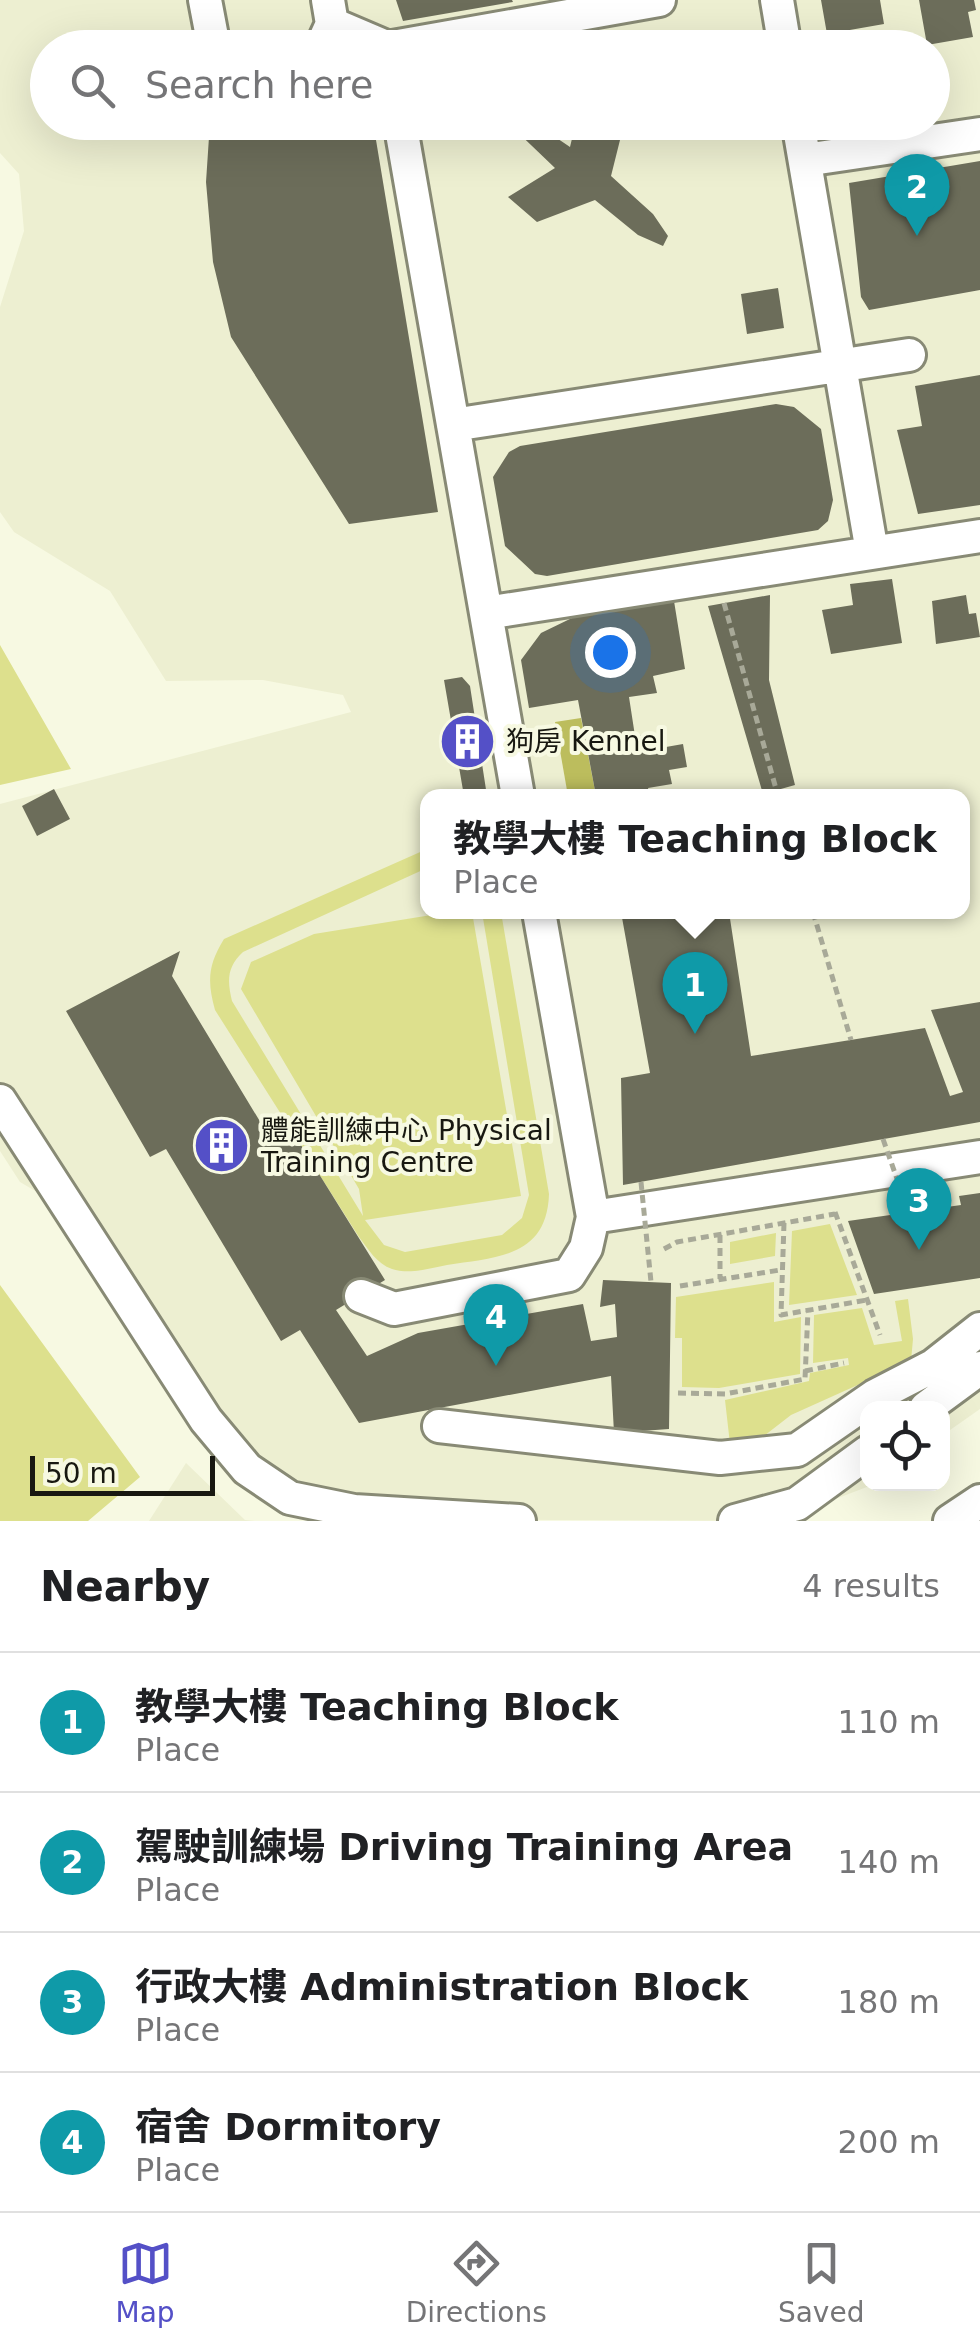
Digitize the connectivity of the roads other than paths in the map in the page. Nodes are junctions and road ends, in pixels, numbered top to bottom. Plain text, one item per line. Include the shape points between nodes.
1 (206, 0) edge
2 (659, 0) edge
3 (777, 0) edge
4 (211, 30) edge
5 (485, 30) edge
6 (782, 30) edge
7 (980, 134) edge
8 (950, 138) edge
9 (403, 140) edge
10 (801, 140) edge
11 (939, 140) edge
12 (804, 160) junction
13 (910, 355) dead end
14 (840, 364) junction
15 (453, 425) junction
16 (980, 536) edge
17 (872, 552) junction
18 (486, 614) junction
19 (517, 789) edge
20 (540, 919) edge
21 (0, 1102) edge
22 (980, 1157) edge
23 (592, 1217) junction
24 (361, 1296) dead end
25 (980, 1329) edge
26 (980, 1368) edge
27 (935, 1401) edge
28 (439, 1426) dead end
29 (860, 1458) edge
30 (980, 1500) edge
31 (520, 1521) edge
32 (735, 1521) edge
33 (950, 1521) edge

1 - 4 lane
2 - 5 lane
3 - 6 lane
7 - 8 lane
9 - 15 lane
10 - 12 lane
11 - 12 lane
12 - 14 lane
13 - 14 lane
14 - 15 lane
14 - 17 lane
15 - 18 lane
16 - 17 lane
17 - 18 lane
18 - 19 lane
20 - 23 lane
21 - 31 lane via 206,1420 247,1469 290,1498 354,1511
22 - 23 lane
23 - 24 lane via 586,1248 569,1275 394,1309
25 - 28 lane via 797,1450 720,1458
26 - 27 lane
29 - 32 lane via 797,1504
30 - 33 lane

